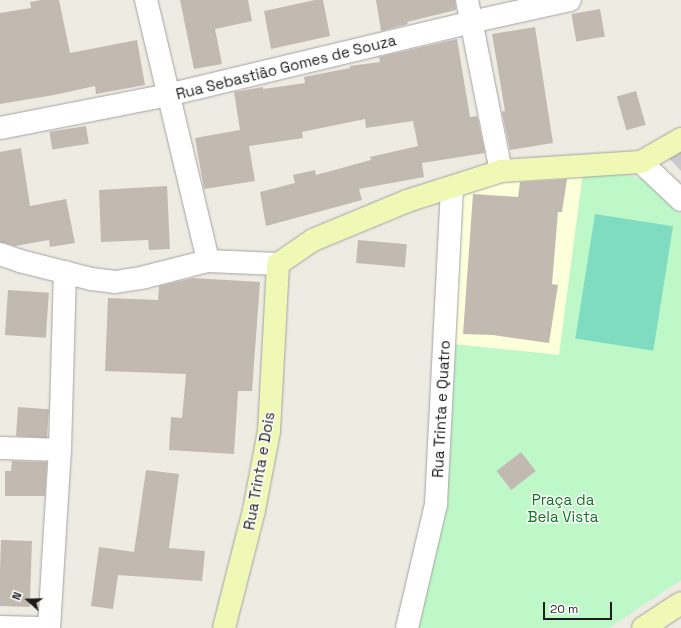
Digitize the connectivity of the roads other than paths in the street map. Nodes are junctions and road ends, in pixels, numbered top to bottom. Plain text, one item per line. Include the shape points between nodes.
1 (146, 0) edge
2 (467, 0) edge
3 (570, 0) edge
4 (471, 22) junction
5 (168, 95) junction
6 (0, 128) edge
7 (681, 139) edge
8 (641, 162) junction
9 (501, 171) junction
10 (452, 187) junction
11 (681, 200) edge
12 (0, 254) edge
13 (208, 261) junction
14 (278, 264) junction
15 (65, 272) junction
16 (0, 448) edge
17 (60, 450) junction
18 (681, 603) edge
19 (655, 625) edge
20 (0, 627) edge
21 (41, 628) edge
22 (49, 628) edge
23 (224, 628) edge
24 (407, 628) edge

1 - 5 street
2 - 4 street
3 - 4 street, Rua Sebastião Gomes de Souza
4 - 5 street, Rua Sebastião Gomes de Souza
4 - 9 street
5 - 6 street, Rua Sebastião Gomes de Souza
5 - 13 street
7 - 8 street
8 - 9 street
8 - 11 street
9 - 10 street
10 - 14 street via 407,201 313,240
10 - 24 street, Rua Trinta e Quatro via 436,504
12 - 15 street
13 - 14 street
13 - 15 street via 115,282
14 - 23 street, Rua Trinta e Dois via 269,431 254,510
15 - 17 street
16 - 17 street
17 - 22 street
18 - 19 street
20 - 21 street

